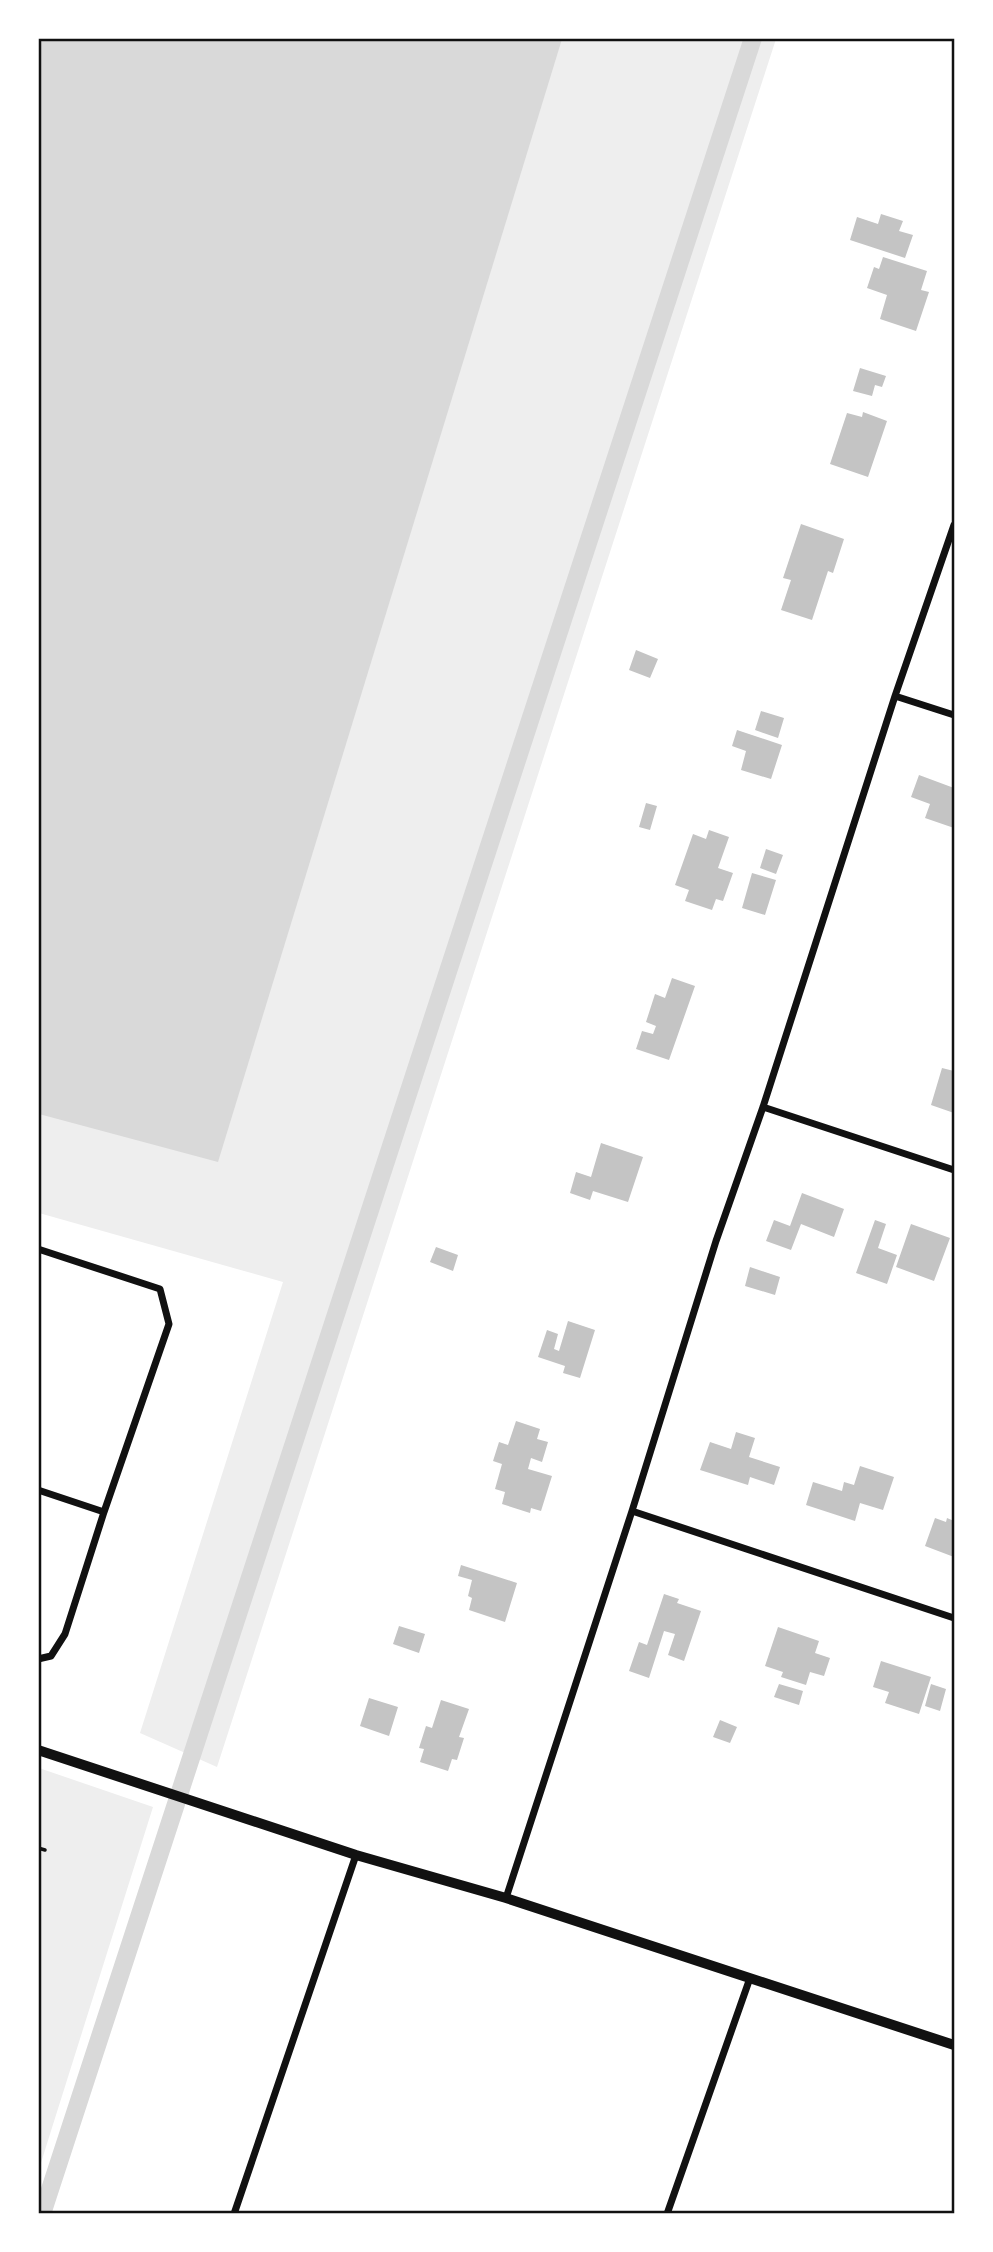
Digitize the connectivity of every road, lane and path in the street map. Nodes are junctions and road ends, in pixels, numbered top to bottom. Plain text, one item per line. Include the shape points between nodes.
1 (954, 525) edge
2 (895, 696) junction
3 (954, 715) edge
4 (763, 1107) junction
5 (954, 1170) edge
6 (38, 1250) edge
7 (38, 1490) edge
8 (632, 1511) junction
9 (104, 1512) junction
10 (954, 1618) edge
11 (38, 1659) edge
12 (38, 1749) edge
13 (38, 1848) edge
14 (45, 1850) dead end
15 (356, 1854) junction
16 (506, 1898) junction
17 (750, 1978) junction
18 (954, 2045) edge
19 (234, 2214) edge
20 (667, 2214) edge

1 - 2 street
2 - 3 street
2 - 4 street
4 - 5 street
4 - 8 street
6 - 9 street via 160,1289 169,1324
7 - 9 street
8 - 10 street
8 - 16 street
9 - 11 street via 65,1634 51,1656
12 - 15 main road
13 - 14 lane
15 - 16 main road
15 - 19 street
16 - 17 main road
17 - 18 main road
17 - 20 street

